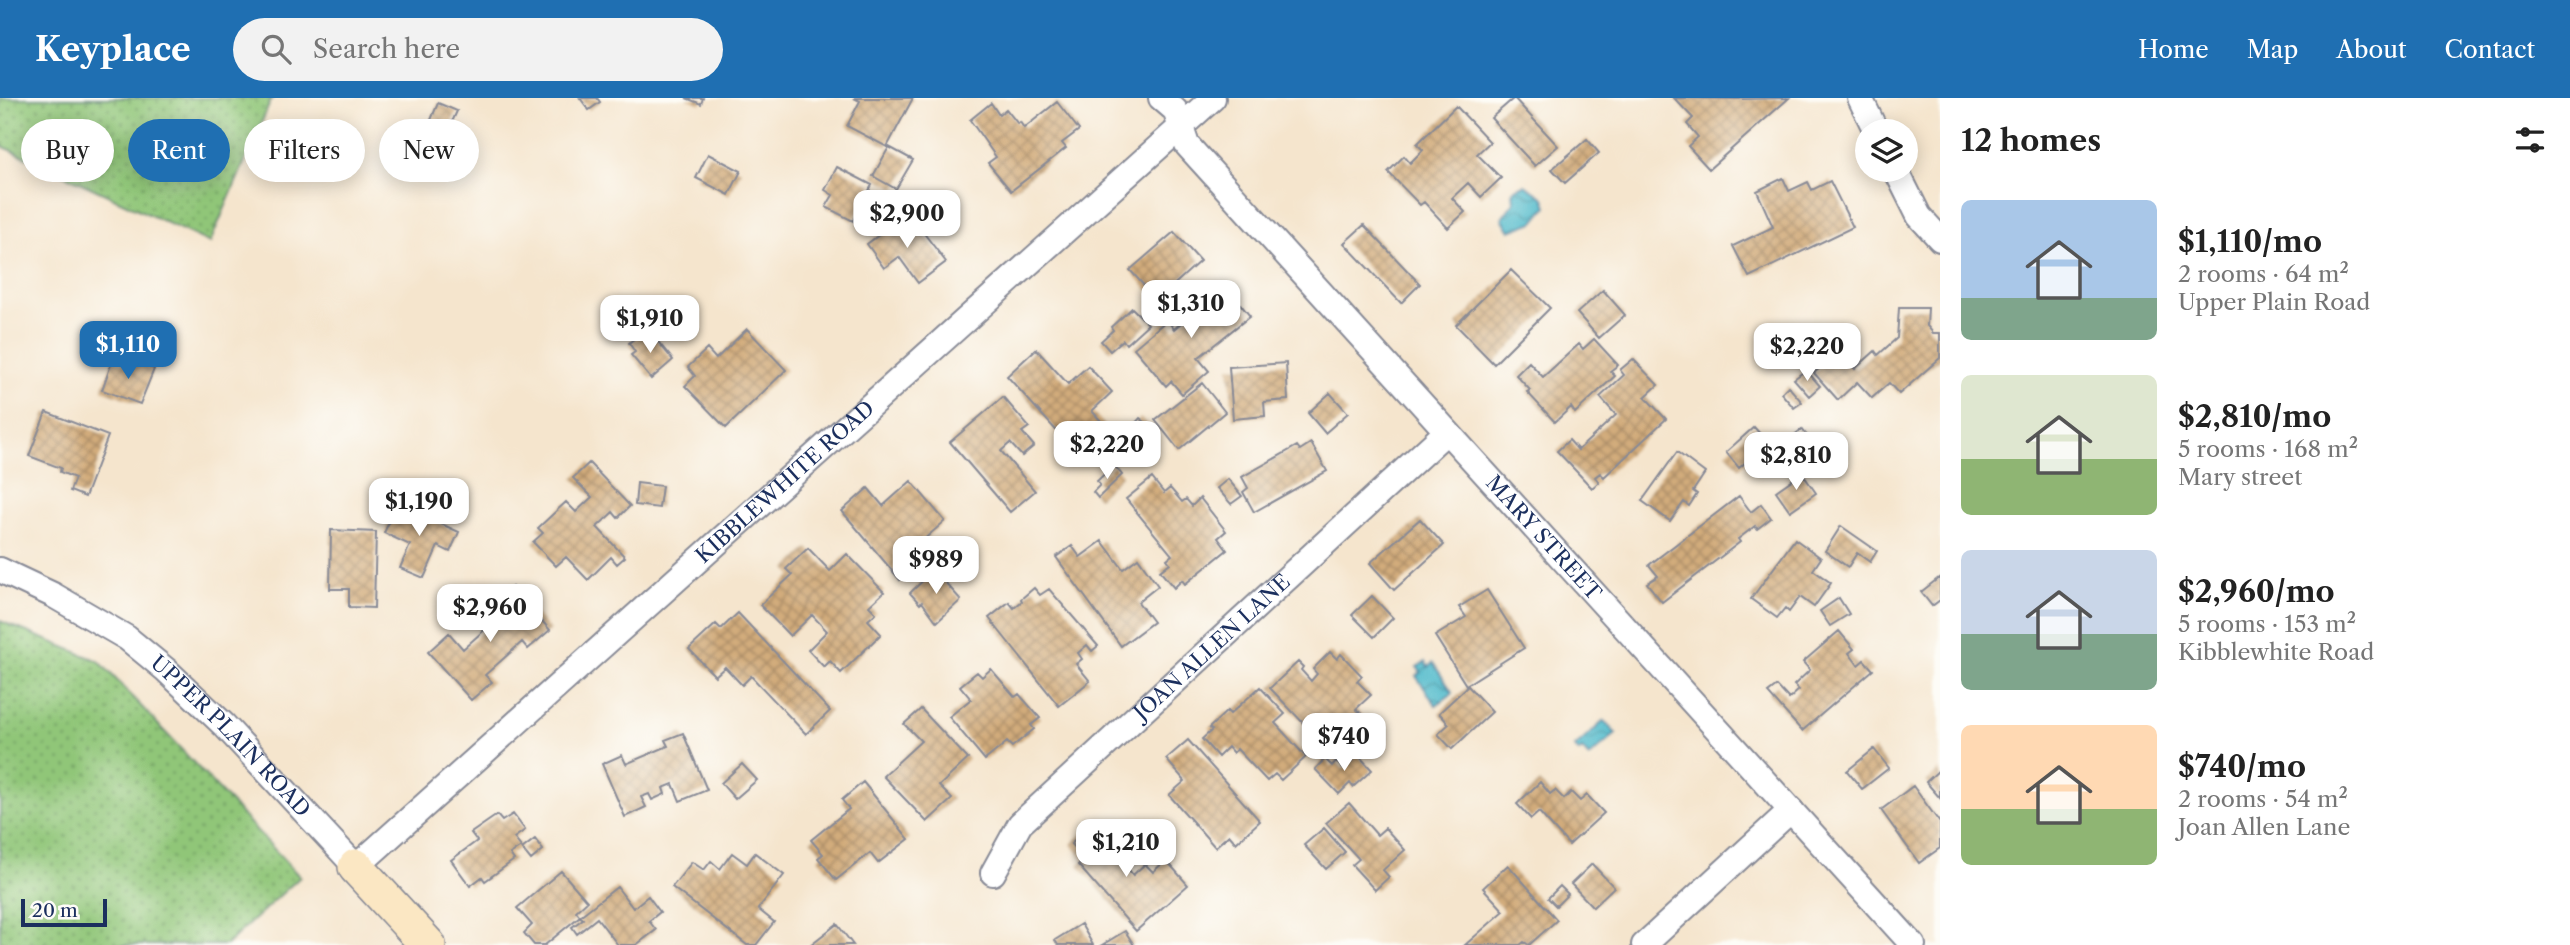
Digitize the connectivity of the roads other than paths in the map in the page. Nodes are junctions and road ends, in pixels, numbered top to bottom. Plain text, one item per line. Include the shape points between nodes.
1 (1161, 98) edge
2 (1213, 98) edge
3 (1860, 98) edge
4 (1871, 119) edge
5 (1182, 126) junction
6 (1902, 182) edge
7 (1940, 239) edge
8 (1446, 432) junction
9 (0, 570) edge
10 (1791, 810) junction
11 (356, 867) junction
12 (993, 873) dead end
13 (428, 945) edge
14 (1644, 945) edge
15 (1913, 945) edge

1 - 5 street, MARY STREET via 1175,110
2 - 5 street, KIBBLEWHITE ROAD
3 - 4 street
5 - 8 street, MARY STREET via 1187,145
5 - 11 street, KIBBLEWHITE ROAD
6 - 7 street via 1919,216
8 - 10 street, MARY STREET
8 - 12 street, JOAN ALLEN LANE via 1020,824
9 - 11 street, UPPER PLAIN ROAD via 127,638 166,670 224,725
10 - 14 street
10 - 15 street, MARY STREET
11 - 13 street, UPPER PLAIN ROAD

